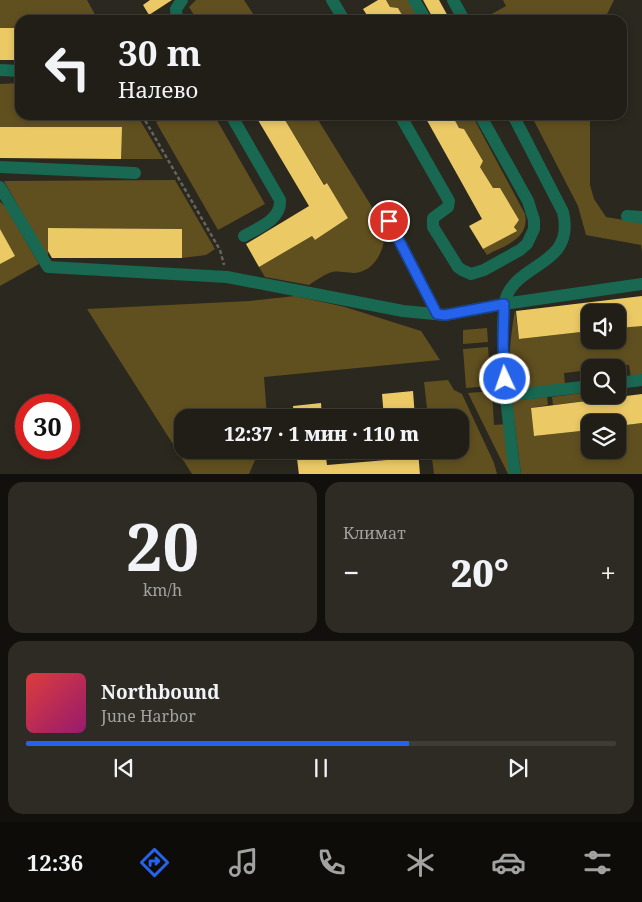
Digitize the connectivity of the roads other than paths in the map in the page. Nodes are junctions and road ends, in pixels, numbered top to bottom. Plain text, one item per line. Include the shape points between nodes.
1 (182, 0) edge
2 (332, 0) edge
3 (414, 0) edge
4 (453, 0) edge
5 (177, 15) edge
6 (341, 15) edge
7 (423, 15) edge
8 (461, 15) edge
9 (0, 70) edge
10 (15, 71) edge
11 (234, 120) edge
12 (403, 120) edge
13 (483, 120) edge
14 (516, 120) edge
15 (0, 167) edge
16 (135, 173) dead end
17 (0, 187) edge
18 (627, 216) dead end
19 (642, 217) edge
20 (389, 221) dead end
21 (244, 236) dead end
22 (642, 284) edge
23 (504, 304) junction
24 (437, 314) junction
25 (642, 380) edge
26 (626, 382) edge
27 (581, 387) edge
28 (506, 396) junction
29 (515, 474) edge

1 - 5 street via 176,9
2 - 6 street
3 - 7 street
4 - 8 street
9 - 10 street
11 - 21 street via 278,194 281,205 275,216
12 - 13 street via 449,201 448,207 433,218 433,227 458,267 471,274 520,250 534,229 528,201
14 - 23 street via 563,212 565,231 559,247 513,286
15 - 16 street
17 - 24 street via 48,267 227,277 403,311
18 - 19 street
20 - 24 street
22 - 23 street
23 - 24 street
23 - 28 street
25 - 26 street
27 - 28 street
28 - 29 street

